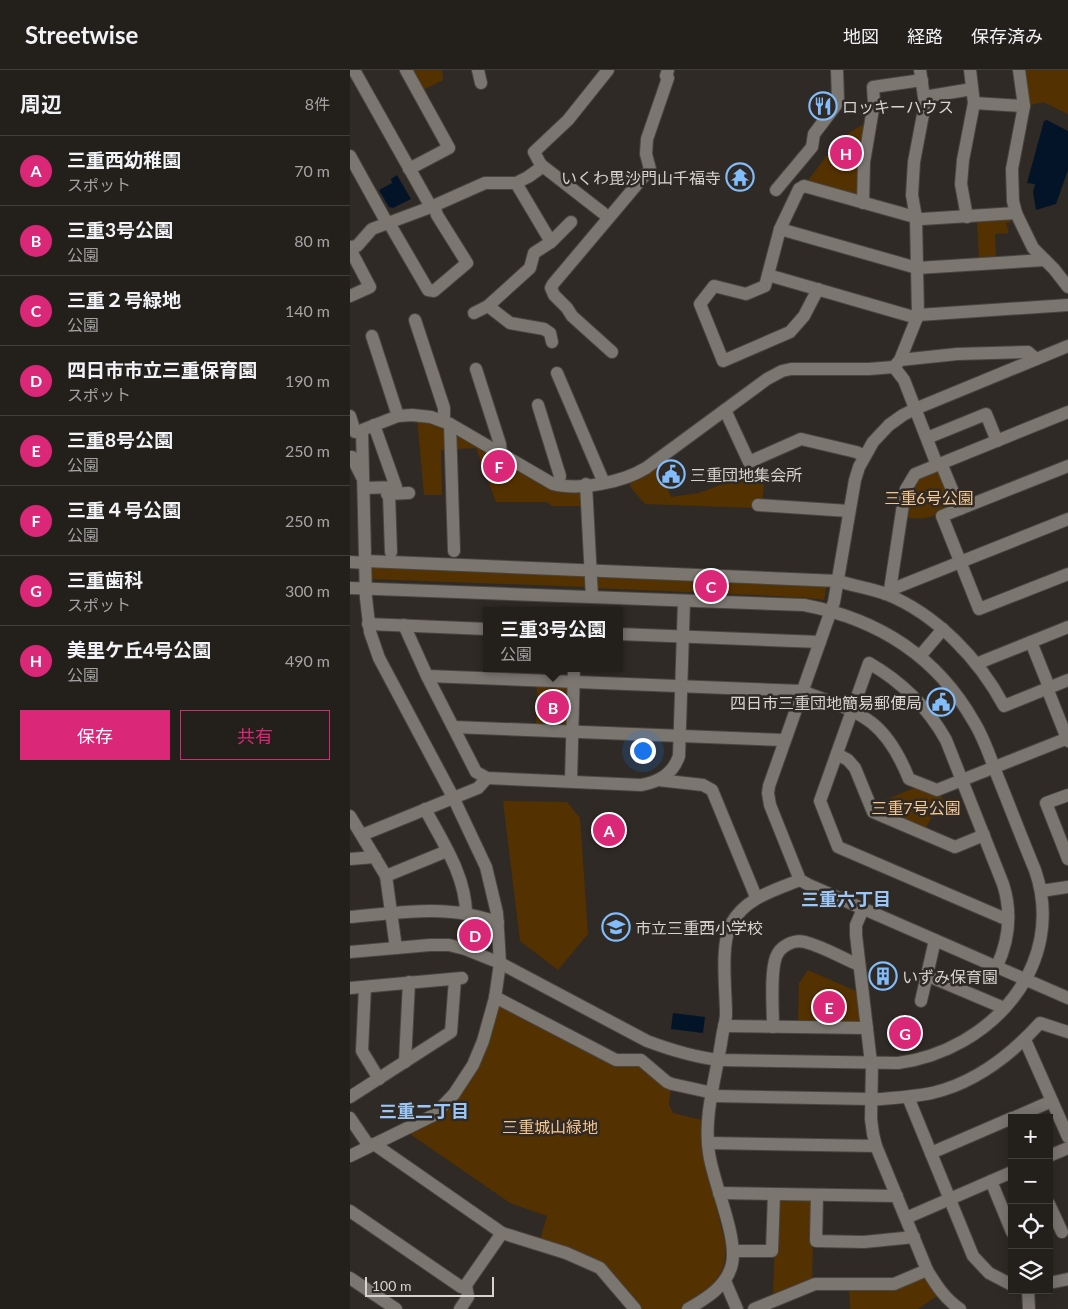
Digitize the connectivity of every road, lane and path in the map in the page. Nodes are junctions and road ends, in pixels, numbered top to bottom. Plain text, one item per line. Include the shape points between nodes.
1 (354, 70) edge
2 (406, 70) edge
3 (478, 70) edge
4 (608, 70) edge
5 (668, 70) edge
6 (837, 70) edge
7 (970, 70) edge
8 (1019, 70) edge
9 (921, 75) edge
10 (480, 83) dead end
11 (972, 89) junction
12 (924, 97) junction
13 (974, 103) junction
14 (1024, 106) junction
15 (350, 156) edge
16 (540, 164) junction
17 (409, 169) junction
18 (516, 183) junction
19 (776, 190) dead end
20 (863, 203) junction
21 (432, 207) junction
22 (603, 214) dead end
23 (1016, 214) junction
24 (967, 216) junction
25 (916, 218) junction
26 (571, 222) dead end
27 (388, 223) junction
28 (780, 229) junction
29 (551, 242) junction
30 (350, 248) edge
31 (1045, 260) junction
32 (917, 268) junction
33 (768, 275) junction
34 (1068, 287) edge
35 (818, 289) junction
36 (350, 296) edge
37 (488, 306) junction
38 (1068, 306) edge
39 (474, 313) dead end
40 (917, 317) junction
41 (415, 320) dead end
42 (372, 336) dead end
43 (552, 342) dead end
44 (1068, 346) edge
45 (612, 352) dead end
46 (1036, 359) junction
47 (897, 363) junction
48 (476, 369) dead end
49 (557, 373) dead end
50 (538, 405) dead end
51 (915, 409) junction
52 (725, 410) junction
53 (1068, 412) edge
54 (350, 416) edge
55 (398, 416) junction
56 (447, 423) junction
57 (360, 430) edge
58 (927, 438) junction
59 (997, 441) junction
60 (501, 454) junction
61 (865, 456) junction
62 (350, 457) edge
63 (939, 464) junction
64 (1068, 466) edge
65 (586, 484) junction
66 (604, 484) junction
67 (558, 485) junction
68 (364, 488) junction
69 (409, 493) dead end
70 (389, 494) junction
71 (758, 505) dead end
72 (960, 509) junction
73 (849, 511) junction
74 (1068, 519) edge
75 (454, 551) dead end
76 (391, 552) dead end
77 (350, 562) edge
78 (366, 562) junction
79 (961, 562) junction
80 (591, 570) junction
81 (1068, 574) edge
82 (838, 581) junction
83 (350, 588) edge
84 (367, 589) junction
85 (887, 592) junction
86 (592, 597) junction
87 (684, 601) junction
88 (831, 610) junction
89 (368, 624) junction
90 (404, 625) junction
91 (1068, 627) edge
92 (483, 629) edge
93 (943, 629) junction
94 (623, 634) edge
95 (683, 636) junction
96 (820, 642) junction
97 (1031, 642) junction
98 (920, 656) junction
99 (976, 664) junction
100 (574, 672) edge
101 (427, 676) junction
102 (1068, 680) edge
103 (574, 682) junction
104 (681, 687) junction
105 (1048, 688) junction
106 (802, 691) junction
107 (852, 710) junction
108 (454, 727) junction
109 (572, 731) junction
110 (680, 736) junction
111 (1068, 739) edge
112 (784, 740) junction
113 (836, 754) junction
114 (994, 767) junction
115 (487, 778) junction
116 (658, 780) junction
117 (961, 780) junction
118 (571, 782) junction
119 (1068, 795) edge
120 (453, 797) junction
121 (425, 809) junction
122 (350, 816) edge
123 (362, 835) junction
124 (984, 835) junction
125 (447, 851) junction
126 (375, 857) junction
127 (1068, 859) edge
128 (350, 860) edge
129 (386, 876) junction
130 (800, 880) junction
131 (1068, 887) edge
132 (1041, 891) junction
133 (756, 898) junction
134 (862, 909) junction
135 (392, 913) junction
136 (466, 914) junction
137 (350, 917) edge
138 (1008, 920) junction
139 (498, 922) junction
140 (935, 940) junction
141 (396, 948) junction
142 (350, 952) edge
143 (500, 963) junction
144 (859, 965) junction
145 (997, 966) junction
146 (926, 975) junction
147 (1026, 980) junction
148 (409, 982) junction
149 (365, 986) junction
150 (350, 988) edge
151 (495, 997) junction
152 (1068, 998) edge
153 (921, 1001) dead end
154 (1004, 1008) junction
155 (724, 1026) junction
156 (773, 1027) junction
157 (867, 1028) junction
158 (1068, 1031) edge
159 (1025, 1040) junction
160 (648, 1041) junction
161 (641, 1060) junction
162 (719, 1060) junction
163 (405, 1062) junction
164 (871, 1063) junction
165 (378, 1079) junction
166 (713, 1095) junction
167 (350, 1097) edge
168 (908, 1097) junction
169 (871, 1099) junction
170 (1052, 1101) junction
171 (1021, 1114) edge
172 (350, 1118) edge
173 (1008, 1120) edge
174 (1068, 1137) edge
175 (708, 1143) junction
176 (371, 1145) junction
177 (876, 1146) junction
178 (1068, 1148) edge
179 (931, 1153) junction
180 (1053, 1154) edge
181 (350, 1156) edge
182 (1008, 1174) edge
183 (991, 1181) junction
184 (719, 1193) junction
185 (774, 1194) junction
186 (817, 1195) junction
187 (897, 1196) junction
188 (950, 1199) junction
189 (350, 1211) edge
190 (1053, 1215) edge
191 (906, 1218) junction
192 (1008, 1222) edge
193 (502, 1233) junction
194 (1060, 1233) edge
195 (914, 1237) junction
196 (733, 1250) junction
197 (927, 1270) junction
198 (350, 1278) edge
199 (1068, 1279) edge
200 (725, 1280) junction
201 (1053, 1282) edge
202 (1008, 1283) edge
203 (466, 1285) junction
204 (1028, 1294) edge
205 (396, 1309) edge
206 (460, 1309) edge
207 (635, 1309) edge
208 (688, 1309) edge
209 (737, 1309) edge
210 (754, 1309) edge
211 (960, 1309) edge
212 (1029, 1309) edge

1 - 17 street
2 - 17 street via 449,148
3 - 10 street
4 - 16 street via 568,120 534,152
5 - 45 street via 647,140 650,169 552,286 553,294 572,316
6 - 19 street via 836,105 814,134 812,147
7 - 11 street
8 - 14 street
9 - 12 street
9 - 20 street via 873,87 874,102 864,162
11 - 12 street
11 - 13 street
12 - 25 street via 914,162 912,195
13 - 14 street
13 - 24 street via 961,171 961,190
14 - 23 street via 1012,169
15 - 27 street
16 - 18 street via 542,167
16 - 22 street
17 - 21 street
18 - 21 street via 486,183
18 - 29 street
20 - 25 street
20 - 28 street via 804,186 799,189
21 - 27 street
21 - 27 street via 466,263 434,291 428,290
23 - 24 street
23 - 31 street via 1033,248
24 - 25 street
25 - 32 street
26 - 29 street
27 - 30 street via 369,231 357,246
28 - 32 street
28 - 33 street
29 - 37 street via 534,253 530,268
30 - 36 street via 370,287
31 - 32 street
31 - 34 street
32 - 40 street
33 - 35 street
33 - 35 street via 766,286 746,294 714,286 700,304 723,361 790,332 804,316
35 - 40 street
37 - 39 street
37 - 43 street via 510,323 544,329 550,333
38 - 40 street
40 - 47 street
41 - 56 street
42 - 55 street
44 - 46 street
46 - 47 street via 1028,352 957,354
46 - 51 street
47 - 51 street
47 - 52 street via 869,369 786,370 770,376
48 - 60 street
49 - 66 street
50 - 67 street via 560,476
51 - 58 street
51 - 61 street via 889,425
52 - 61 street via 749,462 801,439
52 - 66 street via 646,468
53 - 59 street
54 - 57 street
55 - 56 street via 424,415
55 - 57 street
56 - 60 street
56 - 75 street
57 - 68 street
57 - 68 street via 396,487
58 - 59 street via 986,414
58 - 63 street
59 - 63 street
60 - 67 street
61 - 73 street via 855,480
62 - 68 street
63 - 72 street
63 - 85 street via 916,473 906,489
64 - 72 street
65 - 66 street
65 - 67 street
65 - 80 street
68 - 70 street
68 - 78 street
69 - 70 street
70 - 76 street
71 - 73 street
72 - 79 street via 942,516
73 - 82 street
74 - 79 street
77 - 78 street
78 - 80 street
78 - 84 street
79 - 81 street via 979,609
79 - 85 street
80 - 82 street
80 - 86 street
82 - 85 street
82 - 88 street
83 - 84 street
84 - 86 street
84 - 89 street
85 - 93 street
86 - 87 street
87 - 88 street via 804,605
87 - 95 street
88 - 96 street
88 - 98 street via 878,629
89 - 90 street
89 - 120 street via 379,658
90 - 92 street
90 - 101 street
91 - 97 street
93 - 98 street
93 - 99 street
94 - 95 street
95 - 96 street
95 - 104 street
96 - 106 street
97 - 99 street
97 - 105 street
98 - 114 street via 967,710
99 - 105 street via 1004,706
100 - 103 street
101 - 103 street
101 - 108 street
102 - 105 street
103 - 104 street
103 - 109 street
104 - 106 street
104 - 110 street
105 - 111 street
106 - 107 street
106 - 112 street
107 - 113 street
107 - 117 street via 872,722 885,735 898,752 909,778 938,790
107 - 117 street via 869,663 901,684 927,711 946,740
108 - 109 street
108 - 115 street via 476,772
109 - 110 street
109 - 118 street
110 - 112 street
110 - 116 street via 677,762 667,775
111 - 114 street
112 - 130 street via 769,786 769,800
113 - 124 street via 855,768 873,812 955,847
113 - 138 street via 820,801 838,847
114 - 117 street
114 - 132 street
115 - 118 street
115 - 120 street via 478,788
116 - 118 street via 641,785
116 - 133 street via 703,785 712,790
117 - 124 street
119 - 127 street via 1046,803
120 - 121 street
120 - 139 street via 488,875
121 - 123 street
121 - 125 street
122 - 123 street
123 - 126 street
124 - 138 street via 1005,890
125 - 129 street
125 - 136 street via 459,878
126 - 128 street
126 - 129 street
129 - 135 street
130 - 133 street
130 - 134 street
131 - 132 street
132 - 147 street via 1044,910 1042,935 1036,961
133 - 155 street via 738,914 729,930
134 - 140 street
134 - 144 street via 856,925
135 - 136 street
135 - 137 street
135 - 141 street
136 - 139 street
138 - 145 street via 1004,951
139 - 143 street
140 - 145 street
140 - 146 street
141 - 142 street
141 - 143 street via 455,946
143 - 151 street
143 - 160 street
144 - 156 street via 806,942 784,946 776,957 774,968
144 - 157 street
145 - 147 street
146 - 153 street
146 - 154 street
147 - 152 street
147 - 154 street
148 - 149 street
148 - 163 street
148 - 163 street via 459,979 452,1032
149 - 150 street
149 - 165 street via 362,1052
151 - 161 street via 616,1060
151 - 176 street via 473,1065 444,1107 434,1116
154 - 164 street via 968,1038 941,1052 918,1060
155 - 156 street
155 - 162 street
156 - 157 street
157 - 164 street
158 - 159 street via 1040,1023
159 - 168 street via 991,1068 967,1080 943,1090
159 - 170 street
160 - 161 street
160 - 162 street
161 - 166 street via 667,1082
162 - 164 street
162 - 166 street
163 - 165 street
164 - 169 street
165 - 167 street
166 - 169 street
166 - 175 street
168 - 169 street
168 - 179 street
169 - 177 street via 871,1126
170 - 171 street
170 - 174 street
172 - 176 street
173 - 179 street
175 - 177 street
175 - 184 street
176 - 181 street
176 - 193 street
177 - 187 street
178 - 180 street
179 - 188 street
182 - 183 street
183 - 188 street
183 - 192 street
184 - 185 street
184 - 196 street
185 - 186 street
185 - 196 street via 772,1251
186 - 187 street
186 - 195 street via 816,1241 864,1242
187 - 191 street
188 - 191 street
188 - 202 street via 973,1256 989,1273
189 - 203 street via 461,1287
190 - 194 street
191 - 195 street
193 - 203 street
193 - 207 street via 566,1253 600,1268
195 - 197 street
196 - 200 street via 732,1264
197 - 210 street via 894,1284 815,1284
197 - 211 street via 937,1288
198 - 205 street
199 - 201 street
200 - 208 street via 710,1295
200 - 209 street
203 - 206 street via 468,1297
204 - 212 street

